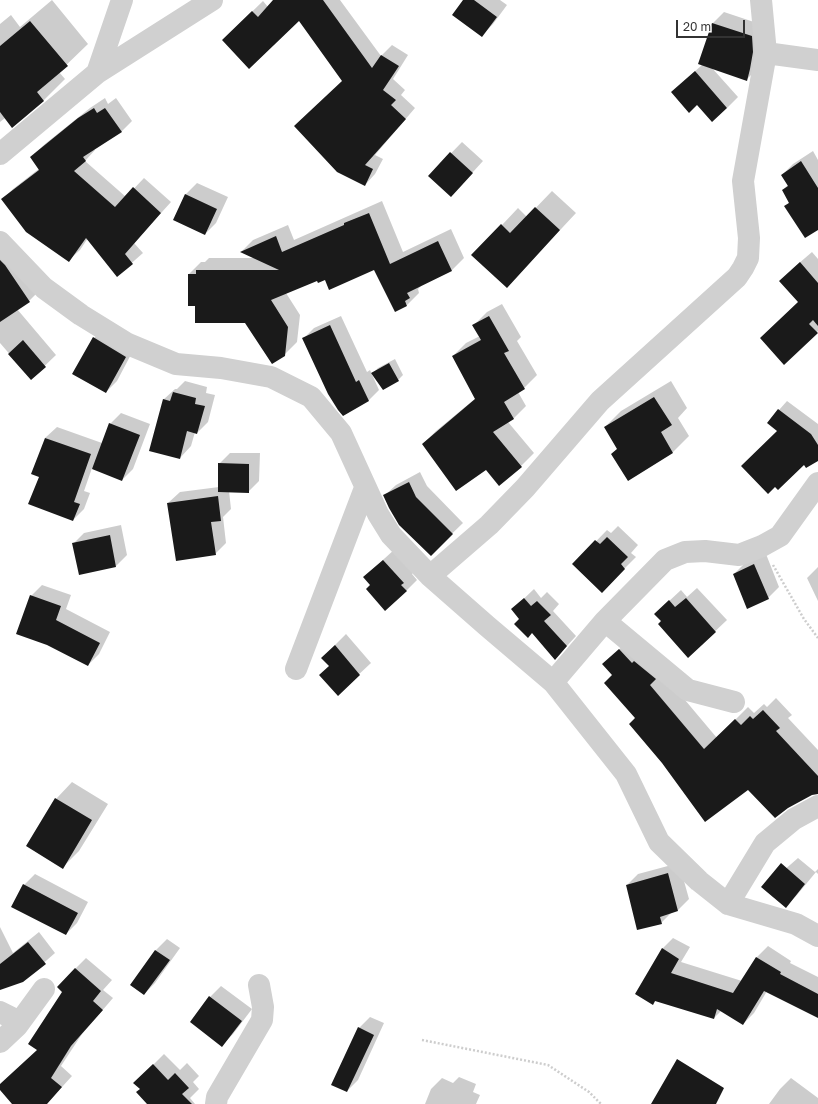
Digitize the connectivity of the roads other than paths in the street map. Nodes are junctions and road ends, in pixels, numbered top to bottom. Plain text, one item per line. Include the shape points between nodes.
1 (122, 0) edge
2 (212, 0) edge
3 (761, 0) edge
4 (766, 53) junction
5 (818, 60) edge
6 (97, 73) junction
7 (0, 154) edge
8 (0, 242) edge
9 (818, 483) edge
10 (365, 488) junction
11 (430, 576) junction
12 (604, 621) junction
13 (296, 669) dead end
14 (553, 682) junction
15 (734, 702) dead end
16 (818, 806) edge
17 (728, 904) junction
18 (818, 936) edge
19 (259, 985) dead end
20 (44, 989) dead end
21 (0, 1012) edge
22 (20, 1022) junction
23 (0, 1042) edge
24 (216, 1104) edge

1 - 6 street
2 - 6 street
3 - 4 street
4 - 5 street
4 - 11 street via 743,181 749,238 748,258 743,268 737,277 600,401 525,488 489,525
6 - 7 street
8 - 10 street via 44,288 128,344 176,364 221,368 271,377 311,397 341,433
9 - 12 street via 780,536 740,555 705,551 685,552 665,560
10 - 11 street via 391,535
10 - 13 street
11 - 14 street
12 - 14 street
12 - 15 street via 688,690
14 - 17 street via 626,774 659,842
16 - 17 street via 794,819 765,843
17 - 18 street via 796,924
19 - 24 street via 263,1007 262,1020 217,1097
20 - 22 street
21 - 22 street
22 - 23 street

